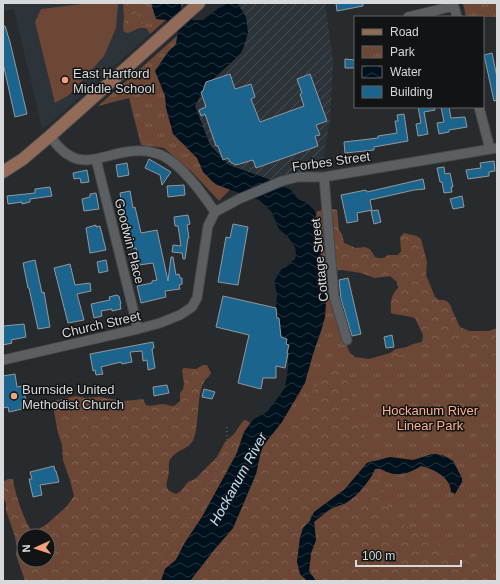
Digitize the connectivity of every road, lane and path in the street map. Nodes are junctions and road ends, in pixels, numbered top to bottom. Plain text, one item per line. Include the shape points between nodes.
1 (199, 3) edge
2 (454, 4) edge
3 (412, 16) edge
4 (457, 16) edge
5 (480, 108) edge
6 (50, 136) junction
7 (494, 148) edge
8 (96, 159) junction
9 (3, 172) edge
10 (324, 177) junction
11 (215, 212) junction
12 (138, 329) junction
13 (347, 340) dead end
14 (3, 360) edge
15 (226, 427) dead end
16 (147, 578) dead end

1 - 6 main road
2 - 3 street
2 - 4 street
5 - 7 street
6 - 8 street via 60,149 73,158
6 - 9 main road
7 - 10 street, Forbes Street
8 - 11 street via 139,150 168,158 202,192
8 - 12 street, Goodwin Place
10 - 11 street, Forbes Street via 298,177 278,183
10 - 13 street, Cottage Street via 334,296
11 - 12 street, Church Street via 208,226 197,298 192,307 180,315
12 - 14 street, Church Street
15 - 16 path via 227,447 211,482

